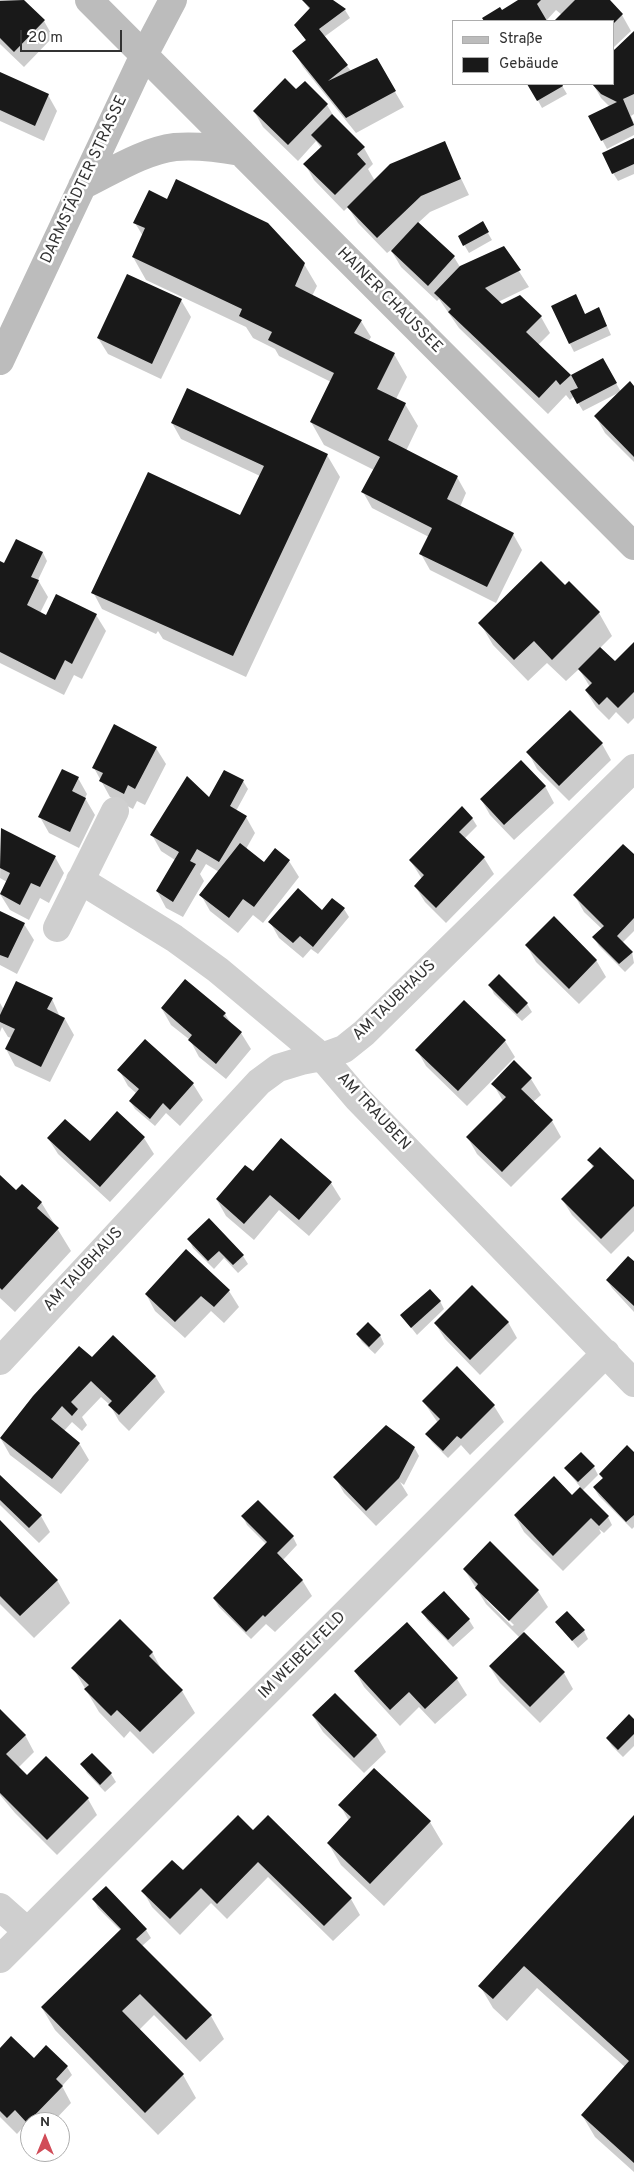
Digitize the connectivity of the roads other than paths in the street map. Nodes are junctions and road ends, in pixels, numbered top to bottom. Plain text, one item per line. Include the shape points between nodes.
1 (89, 0) edge
2 (172, 0) edge
3 (144, 55) junction
4 (241, 152) junction
5 (82, 186) junction
6 (0, 361) edge
7 (634, 546) edge
8 (634, 768) edge
9 (115, 811) dead end
10 (80, 880) junction
11 (57, 928) dead end
12 (322, 1057) junction
13 (606, 1353) junction
14 (0, 1361) edge
15 (634, 1382) edge
16 (0, 1907) edge
17 (27, 1931) junction
18 (0, 1959) edge

1 - 3 street, HAINER CHAUSSEE
2 - 3 street, DARMSTÄDTER STRASSE
3 - 4 street, HAINER CHAUSSEE
3 - 5 street, DARMSTÄDTER STRASSE
4 - 5 street via 212,147 174,147 145,156
4 - 7 street, HAINER CHAUSSEE
5 - 6 street, DARMSTÄDTER STRASSE
8 - 12 street, AM TAUBHAUS via 364,1034 344,1049
9 - 10 street
10 - 11 street
10 - 12 street, AM TRAUBEN via 174,938 218,970
12 - 13 street, AM TRAUBEN via 357,1098
12 - 14 street, AM TAUBHAUS via 278,1068 259,1082
13 - 15 street, AM TRAUBEN
13 - 17 street, IM WEIBELFELD
16 - 17 street
17 - 18 street, IM WEIBELFELD

